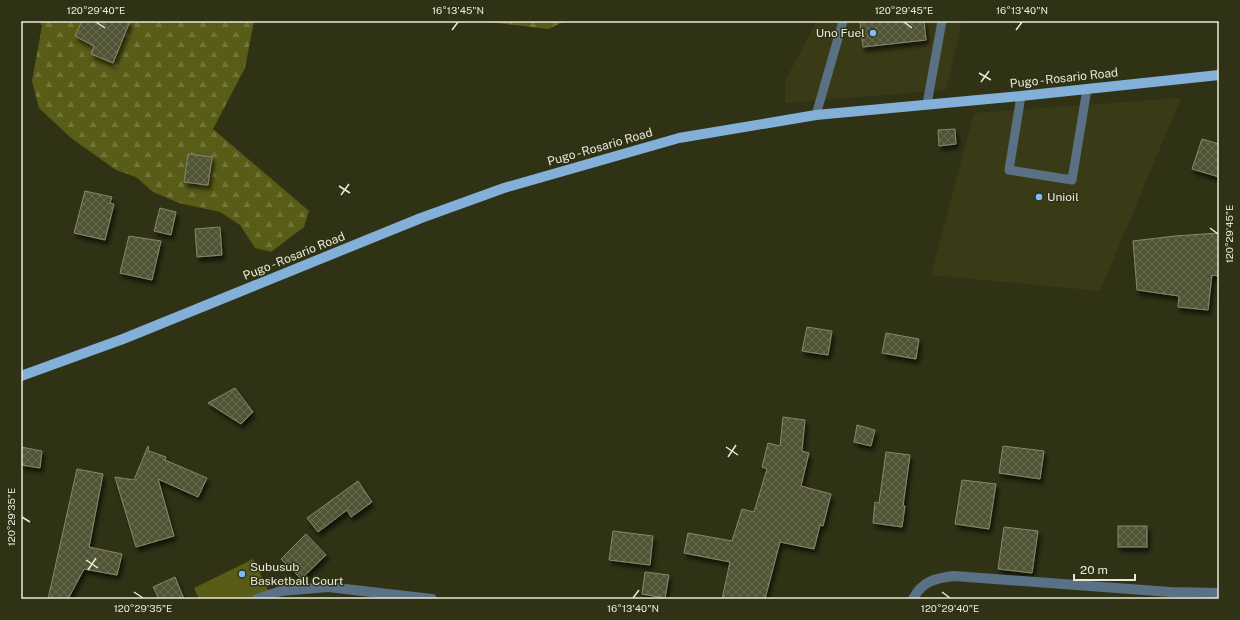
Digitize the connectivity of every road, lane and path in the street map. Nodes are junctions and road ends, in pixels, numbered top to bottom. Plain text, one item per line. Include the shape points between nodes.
1 (843, 21) edge
2 (942, 21) edge
3 (1219, 75) edge
4 (1087, 89) junction
5 (1021, 96) junction
6 (927, 104) junction
7 (816, 115) junction
8 (21, 376) edge
9 (1219, 592) edge
10 (257, 599) edge
11 (432, 599) edge
12 (913, 599) edge

1 - 7 lane
2 - 6 lane
3 - 4 main road, Pugo - Rosario Road
4 - 5 main road, Pugo - Rosario Road
4 - 5 lane via 1072,180 1009,170
5 - 6 main road, Pugo - Rosario Road
6 - 7 main road, Pugo - Rosario Road
7 - 8 main road, Pugo - Rosario Road via 679,138 504,188 421,218 124,339
9 - 12 street via 1170,592 954,576 930,580 921,587
10 - 11 street via 281,591 328,587

